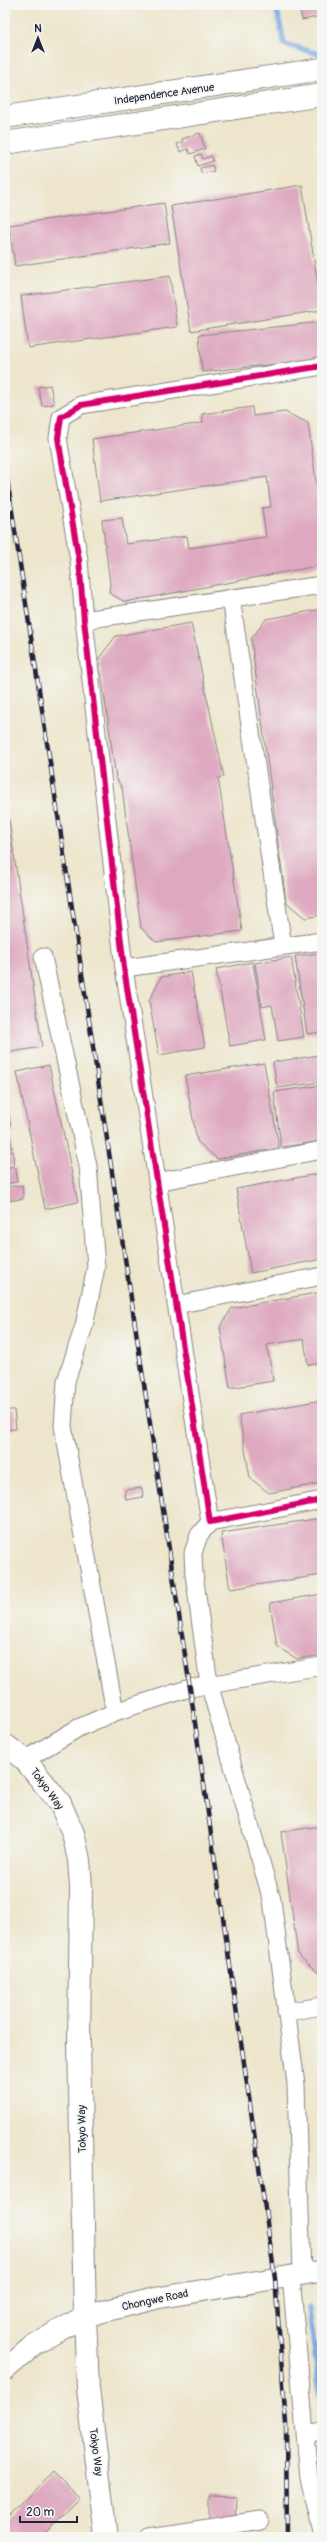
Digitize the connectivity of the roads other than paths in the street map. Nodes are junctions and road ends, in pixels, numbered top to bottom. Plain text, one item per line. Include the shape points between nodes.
1 (322, 69) edge
2 (322, 96) edge
3 (5, 117) edge
4 (5, 143) edge
5 (322, 366) edge
6 (322, 585) edge
7 (231, 598) junction
8 (84, 620) junction
9 (322, 941) edge
10 (283, 946) junction
11 (43, 957) dead end
12 (124, 968) junction
13 (322, 1150) edge
14 (157, 1182) junction
15 (322, 1276) edge
16 (176, 1305) junction
17 (322, 1500) edge
18 (210, 1522) junction
19 (322, 1666) edge
20 (209, 1684) junction
21 (115, 1712) junction
22 (5, 1745) edge
23 (25, 1760) junction
24 (322, 2006) edge
25 (286, 2012) junction
26 (322, 2271) edge
27 (296, 2275) junction
28 (85, 2316) junction
29 (5, 2370) edge
30 (322, 2431) edge
31 (304, 2434) junction
32 (260, 2520) dead end
33 (322, 2532) edge
34 (106, 2537) edge
35 (150, 2537) edge

1 - 3 main road, Independence Avenue
2 - 4 main road
5 - 8 street via 81,405 61,417 58,438 79,560
6 - 7 street
7 - 8 street
7 - 10 street
8 - 12 street
9 - 10 street
10 - 12 street
11 - 21 street via 88,1166 96,1267 84,1326 66,1381 63,1426
12 - 14 street
13 - 14 street
14 - 16 street
15 - 16 street
16 - 18 street
17 - 18 street
18 - 20 street via 198,1535 193,1553
19 - 20 street
20 - 21 street
20 - 25 street via 272,1900
21 - 23 street via 78,1728
22 - 23 main road, Tokyo Way
23 - 28 main road, Tokyo Way via 60,1803 73,1833 79,1860 79,2043
24 - 25 street
25 - 27 street via 296,2084
26 - 27 street, Chongwe Road
27 - 28 street, Chongwe Road via 157,2298
27 - 31 street
28 - 29 street, Chongwe Road via 35,2344
28 - 34 main road, Tokyo Way via 88,2389
30 - 31 street
31 - 33 street via 309,2478
32 - 35 street

